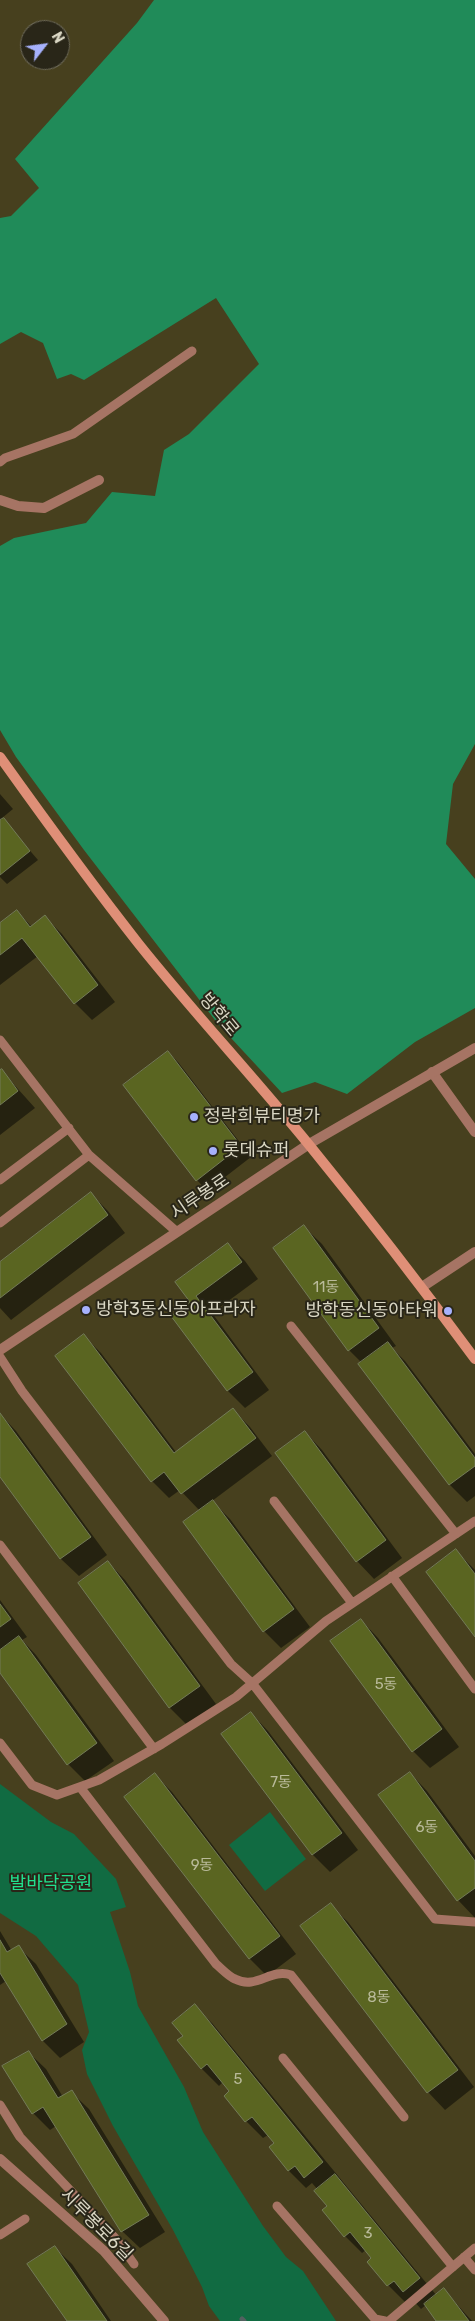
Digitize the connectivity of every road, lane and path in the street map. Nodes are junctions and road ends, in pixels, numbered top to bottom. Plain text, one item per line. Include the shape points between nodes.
1 (192, 351) dead end
2 (0, 462) edge
3 (99, 480) dead end
4 (0, 500) edge
5 (0, 757) edge
6 (0, 1040) edge
7 (475, 1048) edge
8 (432, 1072) junction
9 (69, 1128) junction
10 (475, 1132) edge
11 (309, 1144) junction
12 (89, 1155) junction
13 (0, 1180) edge
14 (0, 1223) edge
15 (177, 1232) junction
16 (475, 1252) edge
17 (422, 1287) junction
18 (290, 1326) dead end
19 (0, 1350) edge
20 (0, 1358) edge
21 (475, 1360) edge
22 (274, 1501) dead end
23 (475, 1521) edge
24 (456, 1534) junction
25 (0, 1545) edge
26 (392, 1576) junction
27 (352, 1603) junction
28 (252, 1684) junction
29 (475, 1689) edge
30 (0, 1743) edge
31 (154, 1749) junction
32 (80, 1786) junction
33 (475, 1922) edge
34 (283, 2058) dead end
35 (0, 2105) edge
36 (404, 2117) dead end
37 (0, 2159) edge
38 (277, 2206) dead end
39 (25, 2219) dead end
40 (0, 2235) edge
41 (475, 2248) edge
42 (464, 2257) junction
43 (134, 2264) dead end
44 (453, 2267) junction
45 (475, 2270) edge
46 (164, 2321) edge
47 (387, 2321) edge

1 - 2 lane via 73,434
3 - 4 street via 44,508 18,506
5 - 11 main road, 방학로 via 138,943
6 - 9 lane
7 - 8 street, 시루봉로
8 - 10 street
8 - 11 street, 시루봉로
9 - 12 lane
9 - 13 lane
11 - 15 street, 시루봉로
11 - 17 main road, 방학로
12 - 14 lane
12 - 15 lane
15 - 19 street, 시루봉로
16 - 17 street
17 - 21 main road, 방학로
18 - 24 lane
20 - 28 lane via 231,1664
22 - 27 lane
23 - 24 lane
24 - 26 lane
25 - 31 lane
26 - 27 lane
26 - 29 lane
27 - 28 lane
28 - 31 lane
28 - 33 lane via 435,1919
30 - 32 lane via 32,1785 57,1795
31 - 32 lane via 99,1780
32 - 36 lane via 216,1964 234,1979 250,1984 281,1972 291,1975
34 - 44 lane
35 - 43 lane via 20,2137 117,2240
37 - 46 street, 시루봉로6길 via 104,2251
38 - 47 lane via 375,2319
39 - 40 lane
41 - 42 lane
42 - 44 lane
42 - 45 lane
44 - 47 lane

